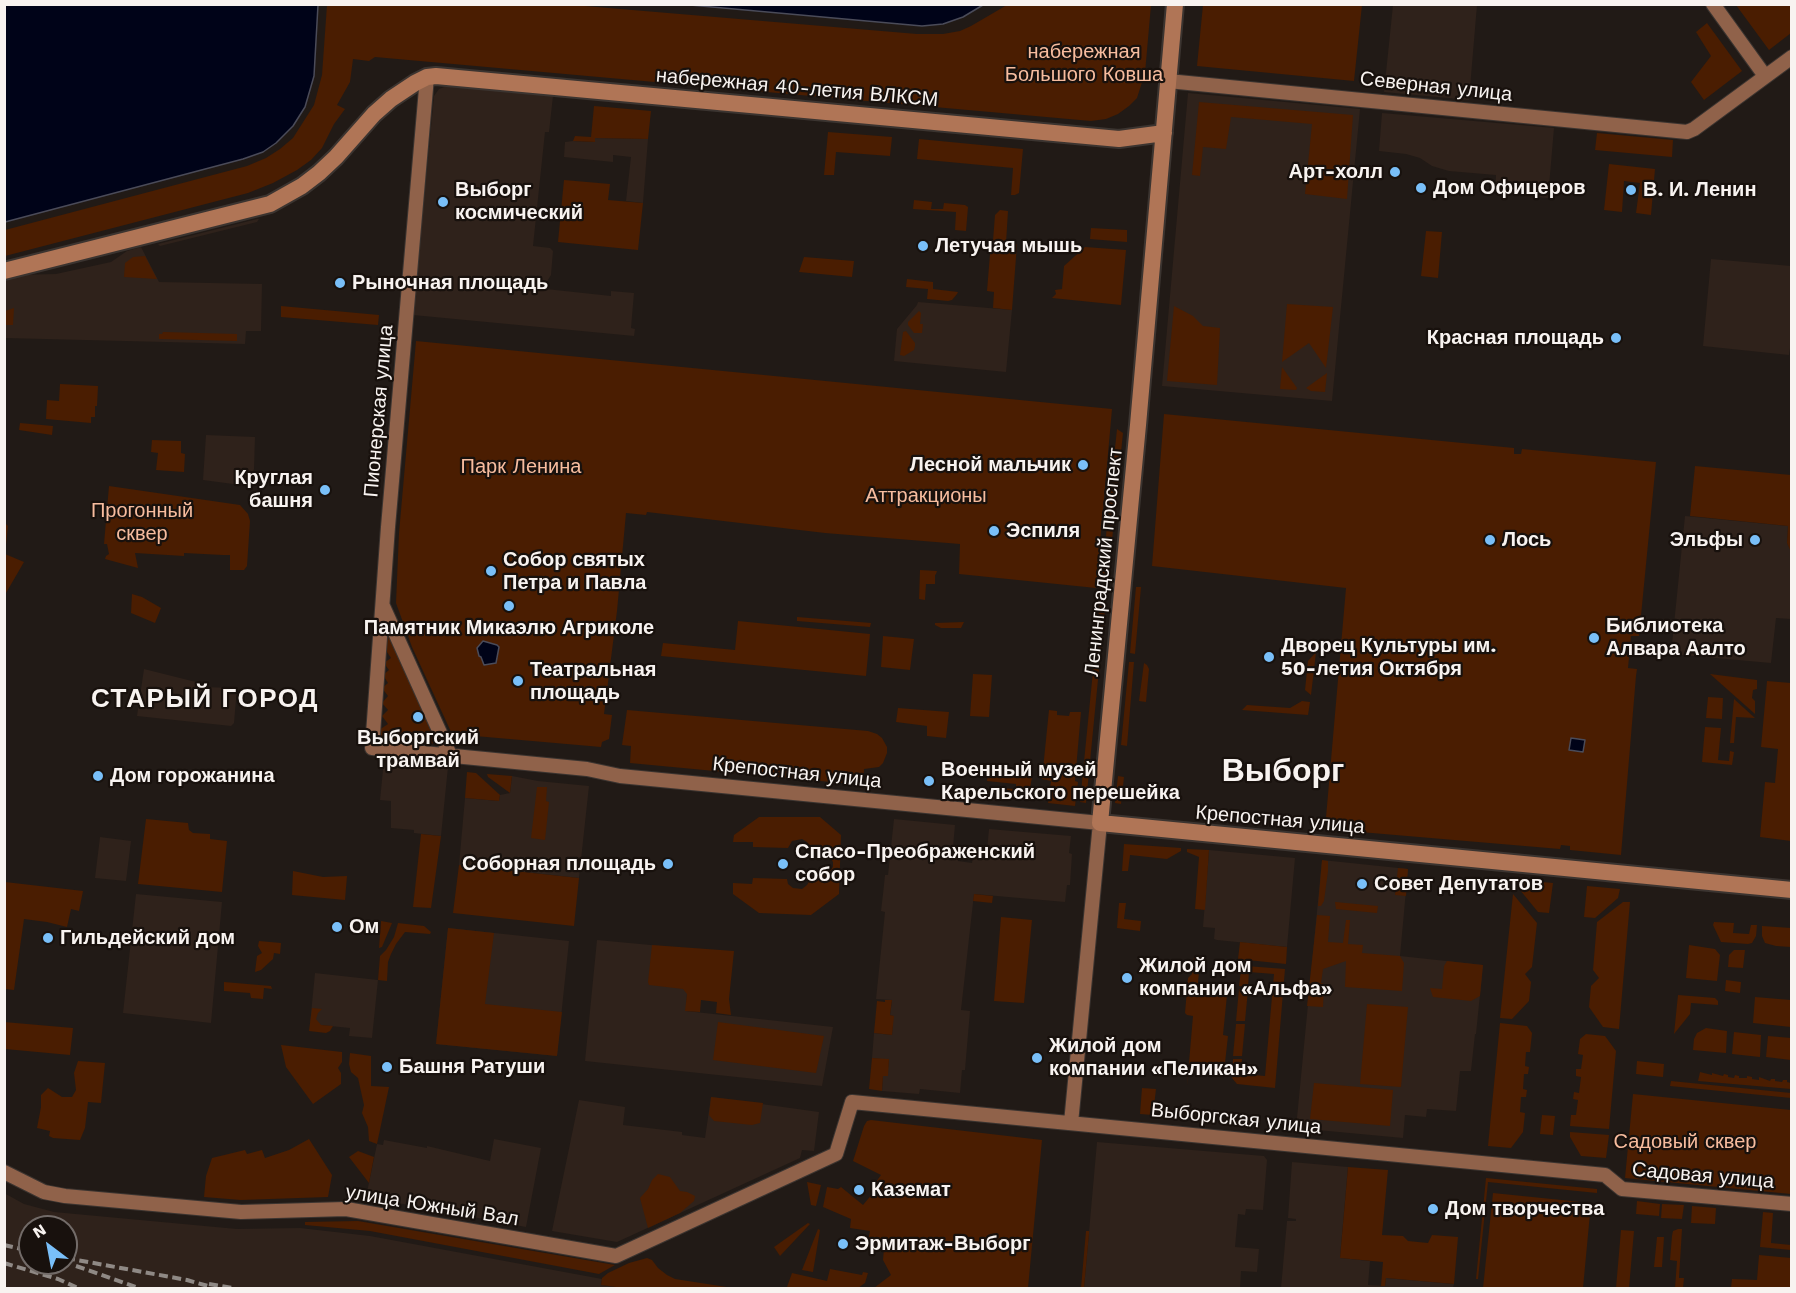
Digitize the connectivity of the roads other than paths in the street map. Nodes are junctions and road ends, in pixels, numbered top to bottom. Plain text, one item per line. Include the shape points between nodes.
1 (1175, 4) edge
2 (1713, 4) edge
3 (1791, 57) edge
4 (1765, 76) junction
5 (427, 77) junction
6 (1168, 81) junction
7 (1164, 133) junction
8 (4, 271) edge
9 (382, 605) junction
10 (372, 748) joint
11 (451, 756) junction
12 (1100, 823) junction
13 (1791, 890) edge
14 (1071, 1123) junction
15 (836, 1154) joint
16 (4, 1172) edge
17 (1613, 1182) joint
18 (1791, 1204) edge

1 - 6 main road, Ленинградский проспект
2 - 4 street
3 - 4 street
4 - 6 street, Северная улица via 1687,132
5 - 7 main road, набережная 40-летия ВЛКСМ via 450,76 1119,139
5 - 8 main road via 404,89 374,114 319,173 270,204
5 - 9 street, Пионерская улица
6 - 7 main road, Ленинградский проспект
7 - 12 main road, Ленинградский проспект
9 - 10 street, Пионерская улица
9 - 11 street
10 - 11 street, Крепостная улица
11 - 12 street, Крепостная улица
12 - 13 main road, Крепостная улица
12 - 14 street, Ленинградский проспект
14 - 15 street, Выборгская улица via 852,1102
14 - 17 street, Выборгская улица via 1605,1175
15 - 16 street, улица Южный Вал via 616,1256 346,1209 241,1212 65,1196 44,1192
17 - 18 street, Садовая улица via 1622,1189

